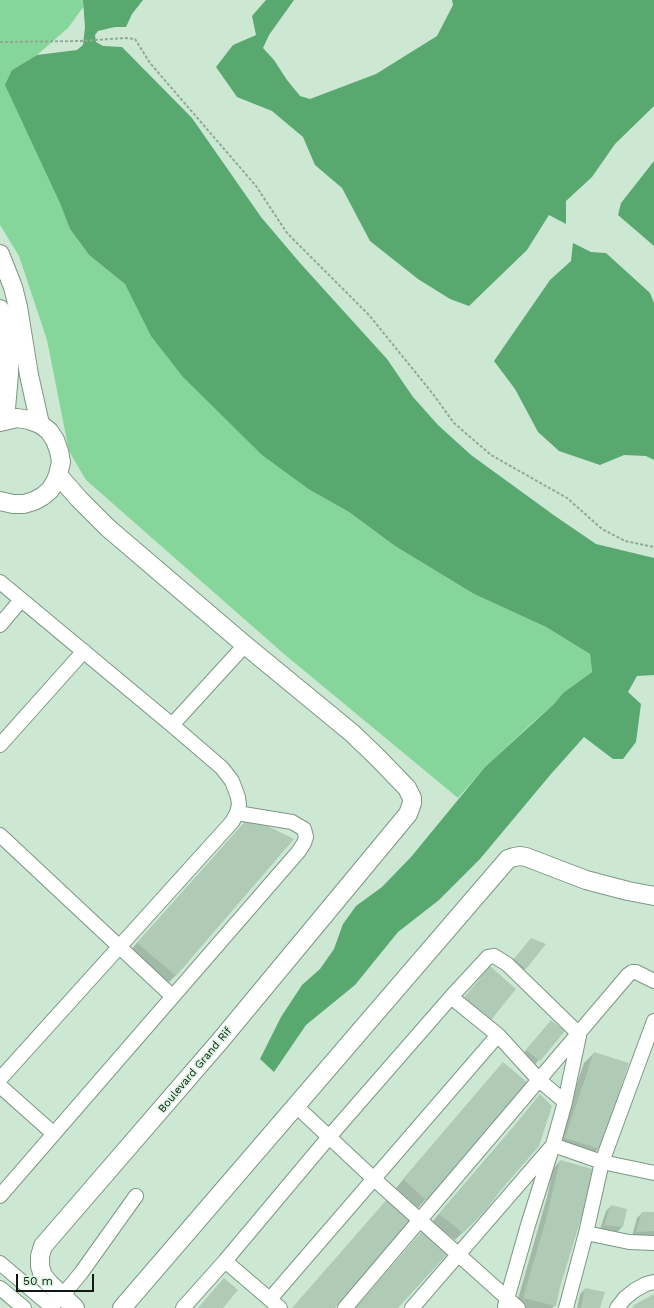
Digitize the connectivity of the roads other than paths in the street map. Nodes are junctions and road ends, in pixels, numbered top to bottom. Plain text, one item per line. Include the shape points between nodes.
1 (0, 254) edge
2 (0, 309) edge
3 (3, 421) edge
4 (40, 424) junction
5 (58, 475) junction
6 (1, 502) edge
7 (0, 582) edge
8 (21, 600) junction
9 (0, 625) edge
10 (245, 645) junction
11 (84, 651) junction
12 (172, 725) junction
13 (0, 745) edge
14 (237, 813) junction
15 (0, 835) edge
16 (654, 896) edge
17 (119, 947) junction
18 (654, 981) edge
19 (172, 996) junction
20 (451, 997) junction
21 (654, 1021) edge
22 (579, 1034) junction
23 (498, 1035) junction
24 (0, 1079) edge
25 (539, 1080) junction
26 (0, 1086) edge
27 (565, 1102) junction
28 (296, 1106) junction
29 (54, 1134) junction
30 (329, 1137) junction
31 (553, 1145) junction
32 (602, 1162) junction
33 (654, 1173) edge
34 (5, 1179) edge
35 (374, 1179) junction
36 (0, 1196) edge
37 (136, 1196) dead end
38 (419, 1220) junction
39 (586, 1233) junction
40 (654, 1243) edge
41 (458, 1255) junction
42 (224, 1261) junction
43 (0, 1264) edge
44 (654, 1282) edge
45 (28, 1287) junction
46 (0, 1288) edge
47 (275, 1304) edge
48 (58, 1305) edge
49 (510, 1305) edge
50 (17, 1306) edge
51 (122, 1308) edge
52 (183, 1308) edge
53 (345, 1308) edge
54 (412, 1308) edge
55 (566, 1308) edge
56 (617, 1308) edge

1 - 4 main road via 18,307 28,375
2 - 3 main road via 9,374
3 - 4 main road via 17,418
4 - 5 main road via 49,431 59,451 61,462
5 - 6 main road via 50,490 34,501 24,504
5 - 10 main road, Boulevard Grand Rif via 103,524
7 - 8 street
8 - 9 street
8 - 11 street
10 - 12 street
10 - 48 main road, Boulevard Grand Rif via 352,733 386,765 407,788 412,798 411,809 220,1041 43,1246 40,1266
11 - 12 street
11 - 13 street
12 - 14 street via 228,774 238,797
14 - 17 street via 232,822
14 - 19 street via 292,822 304,829 306,837 299,851
15 - 17 street
16 - 28 main road via 586,880 520,856 508,859
17 - 19 street
17 - 24 street
18 - 22 street via 636,972 630,973
19 - 29 street
20 - 22 street via 488,957 494,956 512,969
20 - 23 street
20 - 30 street
21 - 32 street
22 - 25 street
22 - 27 street
23 - 25 street
23 - 35 street
25 - 27 street
25 - 38 street
26 - 29 street
27 - 31 street
28 - 30 street
28 - 51 main road
29 - 34 street
30 - 35 street
30 - 42 street
31 - 32 street
31 - 41 street
31 - 49 street via 528,1225
32 - 33 street
32 - 39 street
34 - 36 street
35 - 38 street
35 - 47 street
37 - 48 street
38 - 41 street
38 - 53 street
39 - 40 street via 629,1242
39 - 55 street
41 - 49 street
41 - 54 street
42 - 47 street
42 - 52 street
43 - 45 street
44 - 56 street via 635,1290
45 - 48 street
45 - 50 street
46 - 50 street

